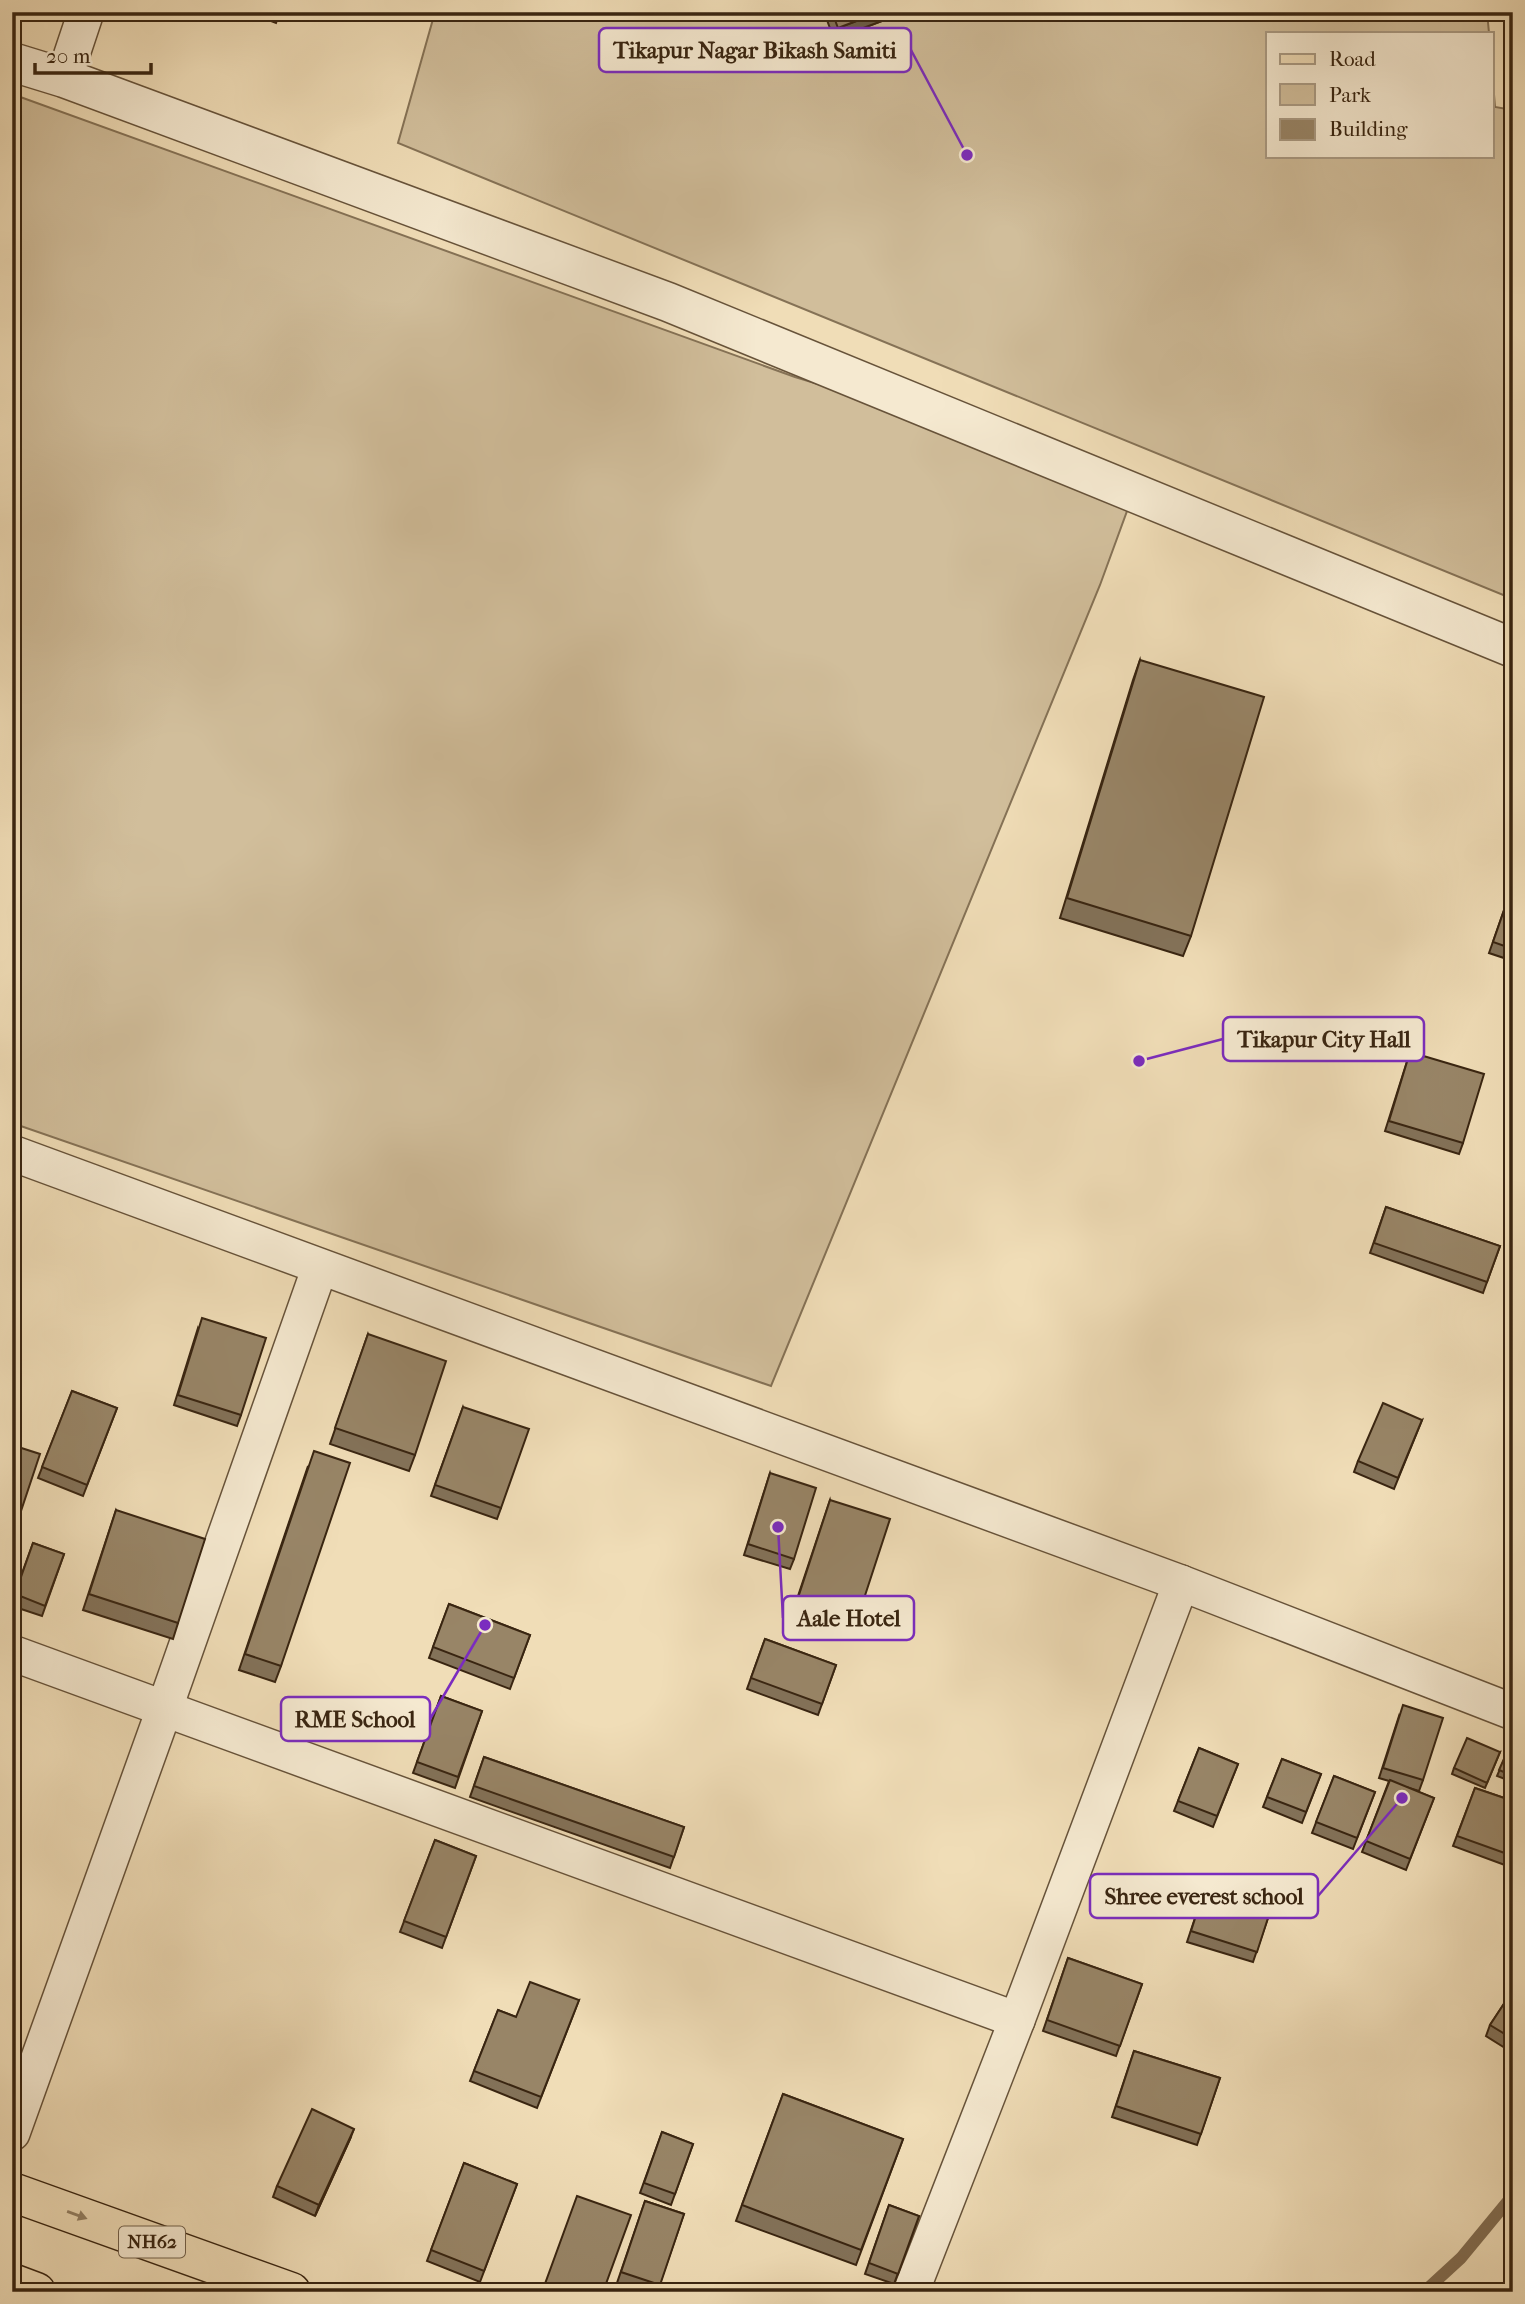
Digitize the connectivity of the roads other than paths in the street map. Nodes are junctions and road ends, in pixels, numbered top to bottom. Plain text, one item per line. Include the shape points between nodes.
1 (86, 12) edge
2 (12, 62) edge
3 (64, 78) junction
4 (1513, 648) edge
5 (12, 1153) edge
6 (320, 1267) junction
7 (1181, 1583) junction
8 (12, 1653) edge
9 (164, 1710) junction
10 (1513, 1712) edge
11 (1017, 2020) junction
12 (12, 2133) edge
13 (12, 2192) edge
14 (12, 2283) edge
15 (36, 2292) edge
16 (292, 2292) edge
17 (911, 2292) edge

1 - 3 street
2 - 3 street
3 - 4 street via 668,302
5 - 6 street
6 - 7 street
6 - 9 street
7 - 10 street
7 - 11 street
8 - 9 street
9 - 11 street
9 - 12 street
11 - 17 street
13 -> 16 main road, NH62
14 - 15 main road

